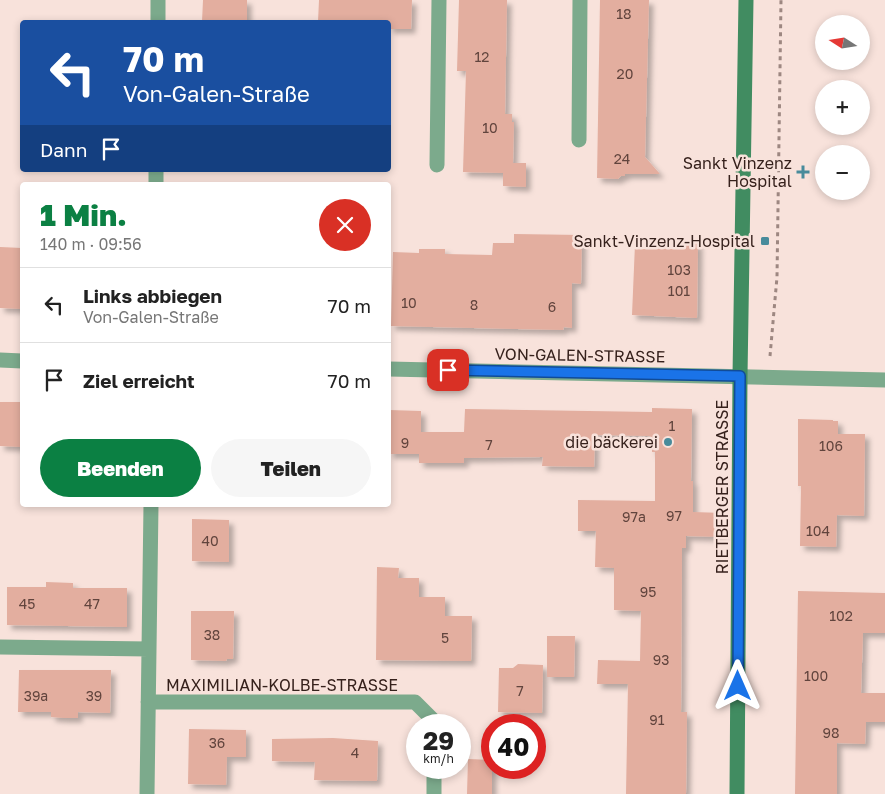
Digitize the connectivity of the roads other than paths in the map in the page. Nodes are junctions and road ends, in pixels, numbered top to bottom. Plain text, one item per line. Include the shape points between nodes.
1 (158, 0) edge
2 (439, 0) edge
3 (580, 0) edge
4 (746, 0) edge
5 (158, 20) edge
6 (579, 140) dead end
7 (436, 165) dead end
8 (0, 360) edge
9 (20, 361) edge
10 (391, 368) edge
11 (740, 376) junction
12 (885, 380) edge
13 (151, 507) edge
14 (0, 647) edge
15 (149, 649) junction
16 (148, 702) junction
17 (427, 714) edge
18 (434, 779) edge
19 (147, 794) edge
20 (434, 794) edge
21 (737, 794) edge

1 - 5 street
2 - 7 street
3 - 6 street
4 - 11 street, RIETBERGER STRASSE
8 - 9 street
10 - 11 street, VON-GALEN-STRASSE
11 - 12 street, VON-GALEN-STRASSE
11 - 21 street, RIETBERGER STRASSE
13 - 15 street
14 - 15 street
15 - 16 street
16 - 17 street, MAXIMILIAN-KOLBE-STRASSE via 415,702
16 - 19 street
18 - 20 street

